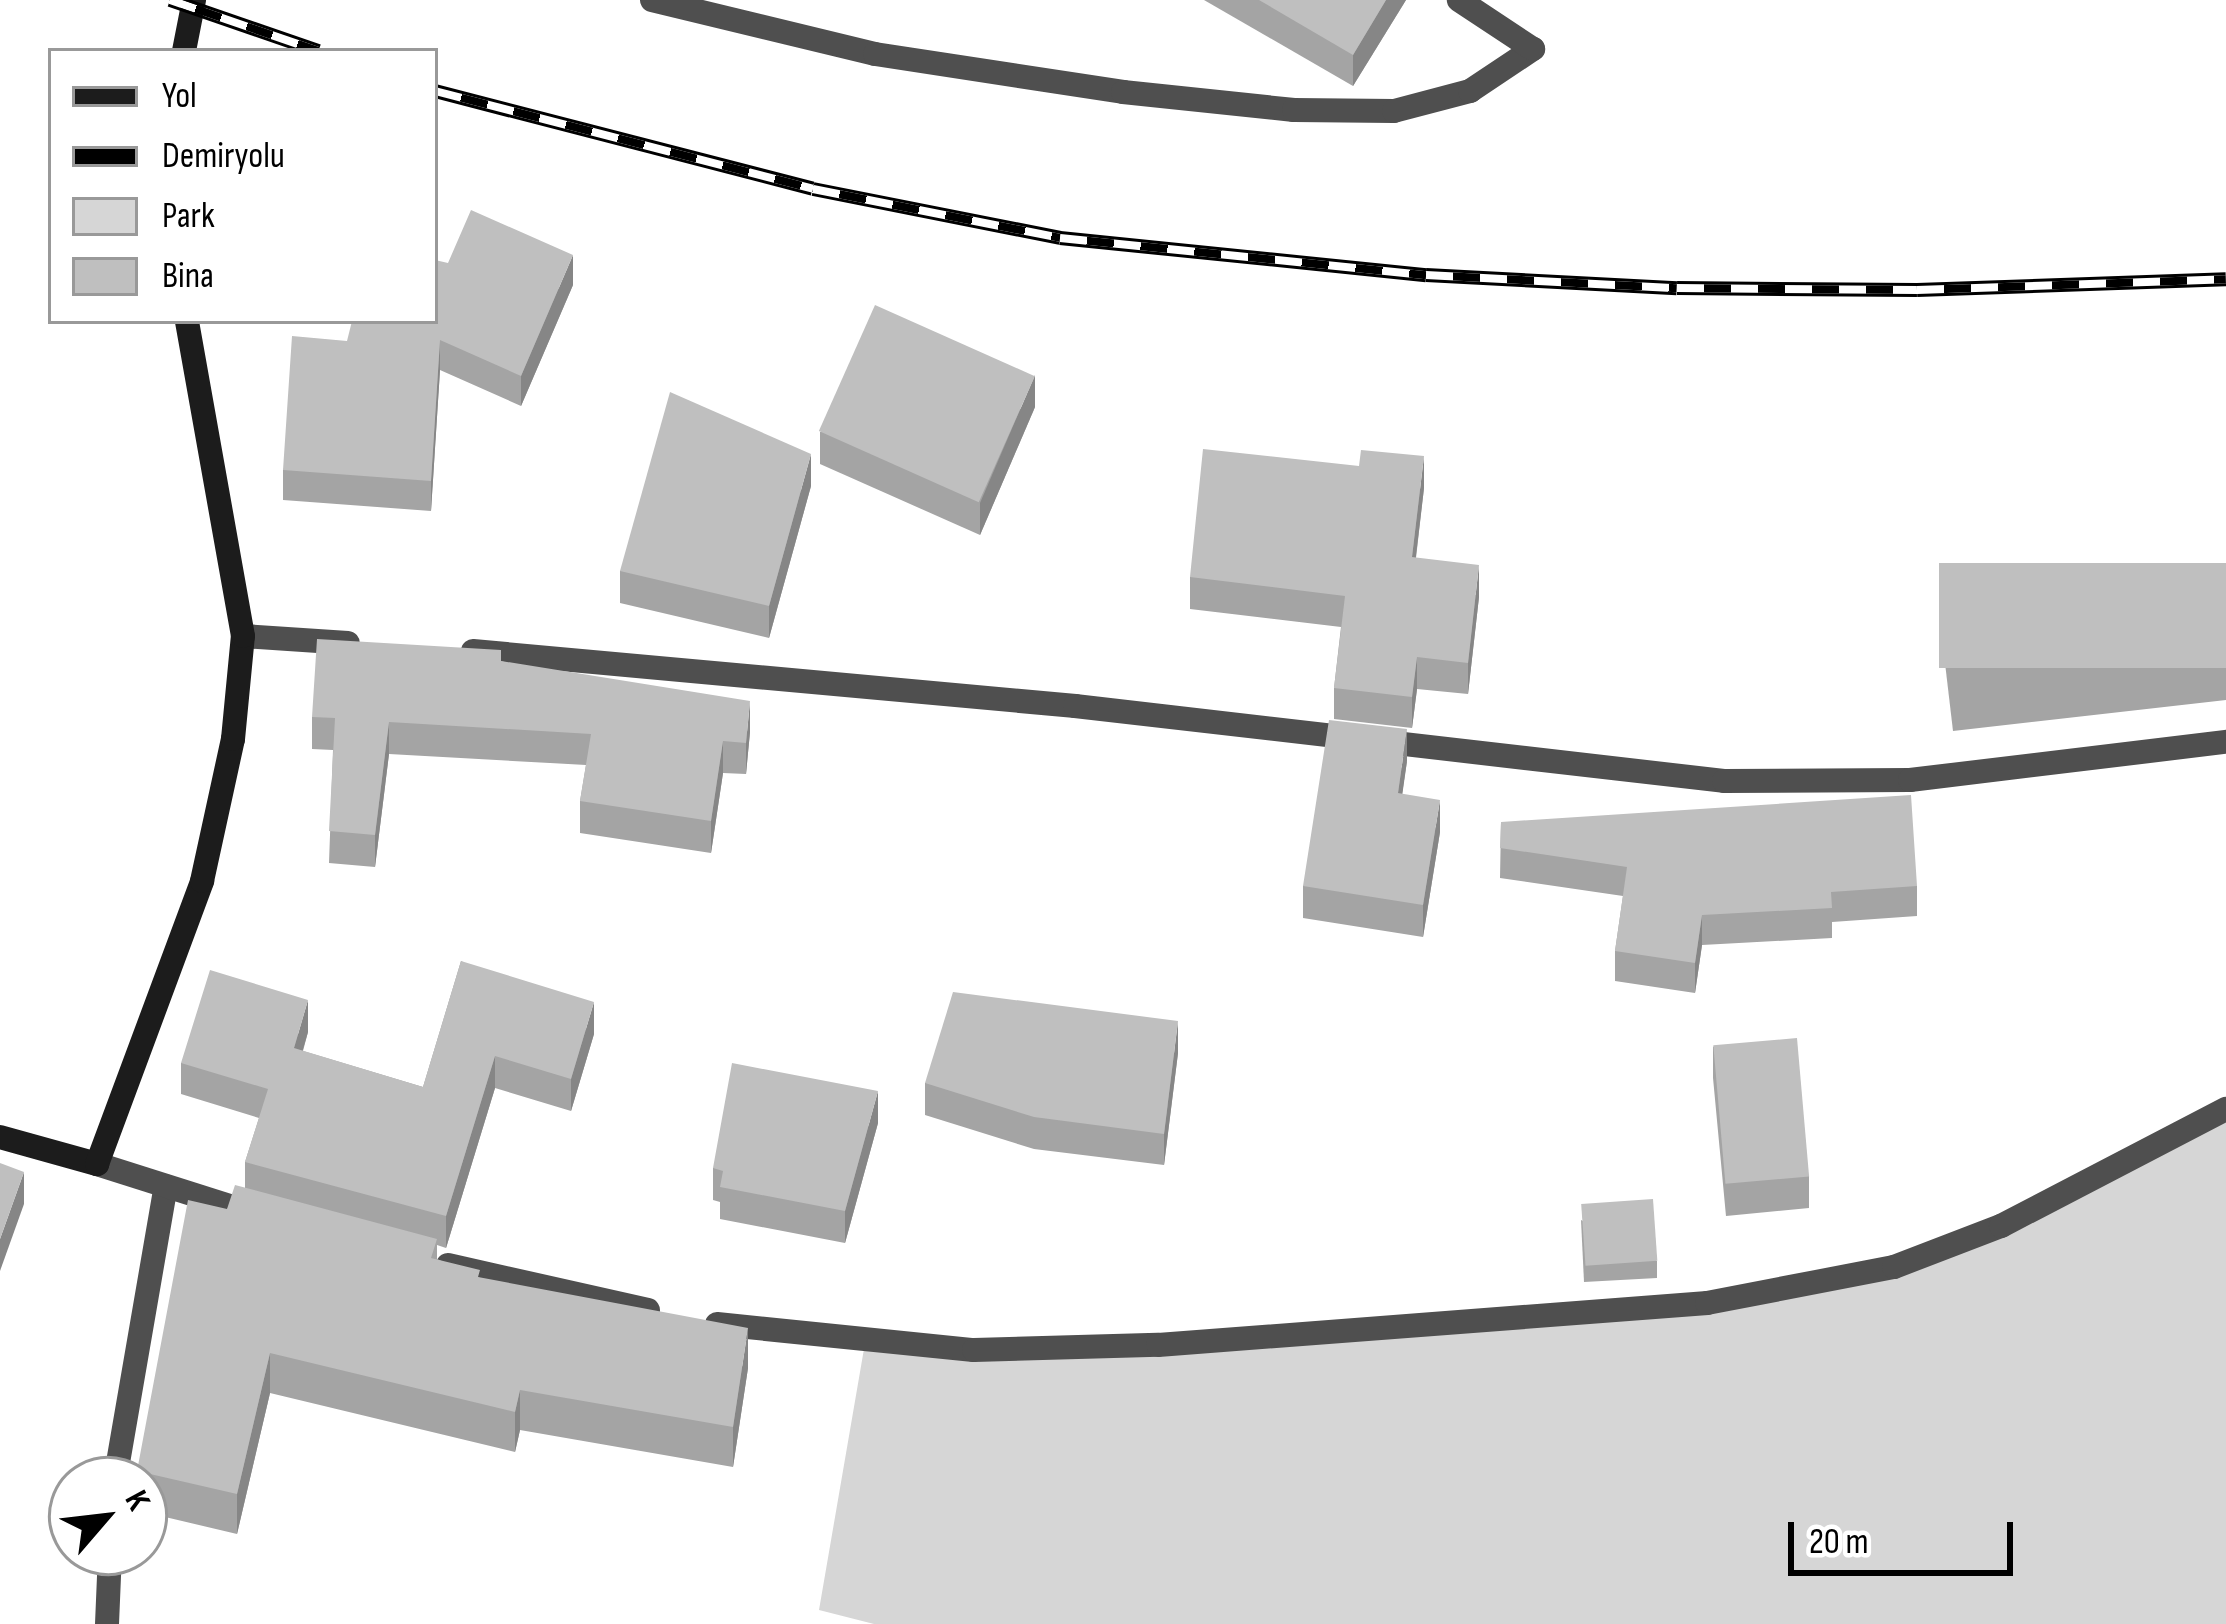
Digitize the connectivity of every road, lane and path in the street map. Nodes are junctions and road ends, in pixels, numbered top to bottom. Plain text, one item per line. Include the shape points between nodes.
1 (194, 0) edge
2 (652, 0) edge
3 (1459, 0) edge
4 (185, 48) edge
5 (188, 324) edge
6 (243, 636) junction
7 (384, 645) edge
8 (454, 650) edge
9 (2226, 742) edge
10 (2226, 1109) edge
11 (0, 1137) edge
12 (97, 1164) junction
13 (166, 1186) junction
14 (292, 1226) edge
15 (430, 1261) edge
16 (119, 1456) edge
17 (109, 1576) edge
18 (107, 1624) edge

1 - 4 street
2 - 3 street via 875,54 1100,89 1294,110 1394,111 1470,91 1533,49
5 - 6 street
6 - 7 street
6 - 12 street via 233,739 202,881
8 - 9 street via 1052,703 1724,781 1910,780
10 - 15 street via 2022,1216 1894,1267 1707,1303 1205,1342 974,1350 758,1333
11 - 12 street
12 - 13 street
13 - 14 street
13 - 16 street
17 - 18 street

